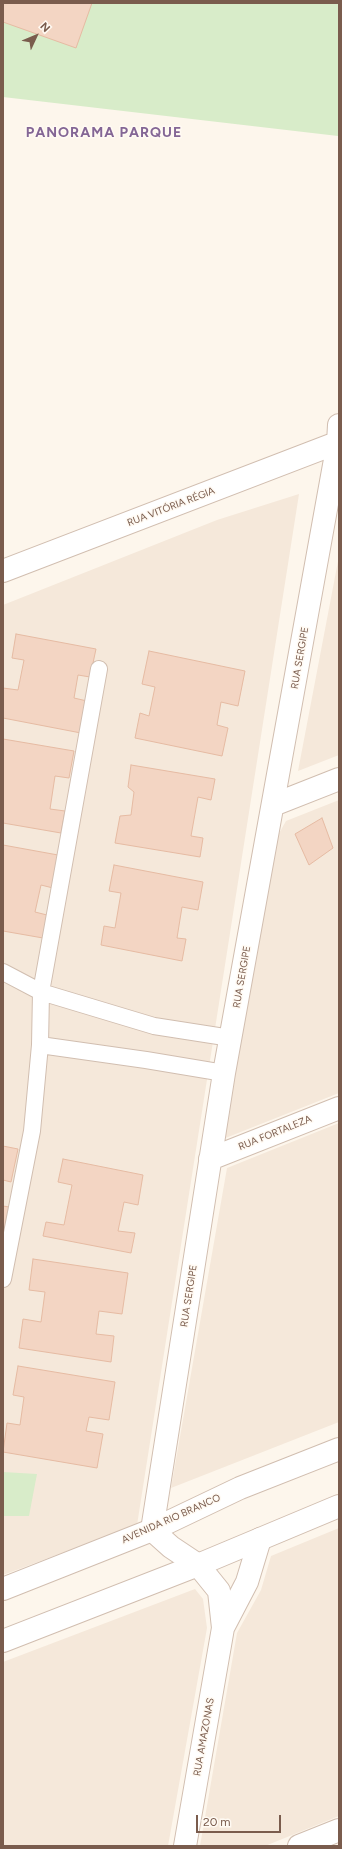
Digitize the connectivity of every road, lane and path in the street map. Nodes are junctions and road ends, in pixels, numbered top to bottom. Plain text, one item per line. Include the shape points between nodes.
1 (339, 436) edge
2 (3, 572) edge
3 (99, 669) dead end
4 (339, 779) edge
5 (273, 805) junction
6 (3, 972) edge
7 (41, 992) junction
8 (231, 1038) junction
9 (40, 1045) junction
10 (224, 1073) junction
11 (339, 1108) edge
12 (210, 1159) junction
13 (3, 1279) edge
14 (339, 1449) edge
15 (339, 1506) edge
16 (152, 1530) junction
17 (260, 1539) junction
18 (198, 1565) junction
19 (3, 1589) edge
20 (223, 1628) junction
21 (3, 1641) edge
22 (339, 1830) edge
23 (185, 1846) edge
24 (299, 1846) edge

1 - 2 street, RUA VITÓRIA RÉGIA
1 - 5 street, RUA SERGIPE
3 - 7 lane
4 - 5 street
5 - 8 street, RUA SERGIPE
6 - 7 lane
7 - 8 lane via 154,1026
7 - 9 lane
8 - 10 street, RUA SERGIPE
9 - 10 lane
9 - 13 lane via 32,1131
10 - 12 street, RUA SERGIPE
11 - 12 street, RUA FORTALEZA
12 - 16 street, RUA SERGIPE
14 - 16 street, AVENIDA RIO BRANCO via 240,1488
15 - 17 street
16 - 18 street, RUA AMAZONAS via 171,1547
16 - 19 street, AVENIDA RIO BRANCO
17 - 18 street
17 - 20 street, RUA AMAZONAS via 247,1582
18 - 20 street, RUA AMAZONAS via 219,1591
18 - 21 street
20 - 23 street, RUA AMAZONAS
22 - 24 street

